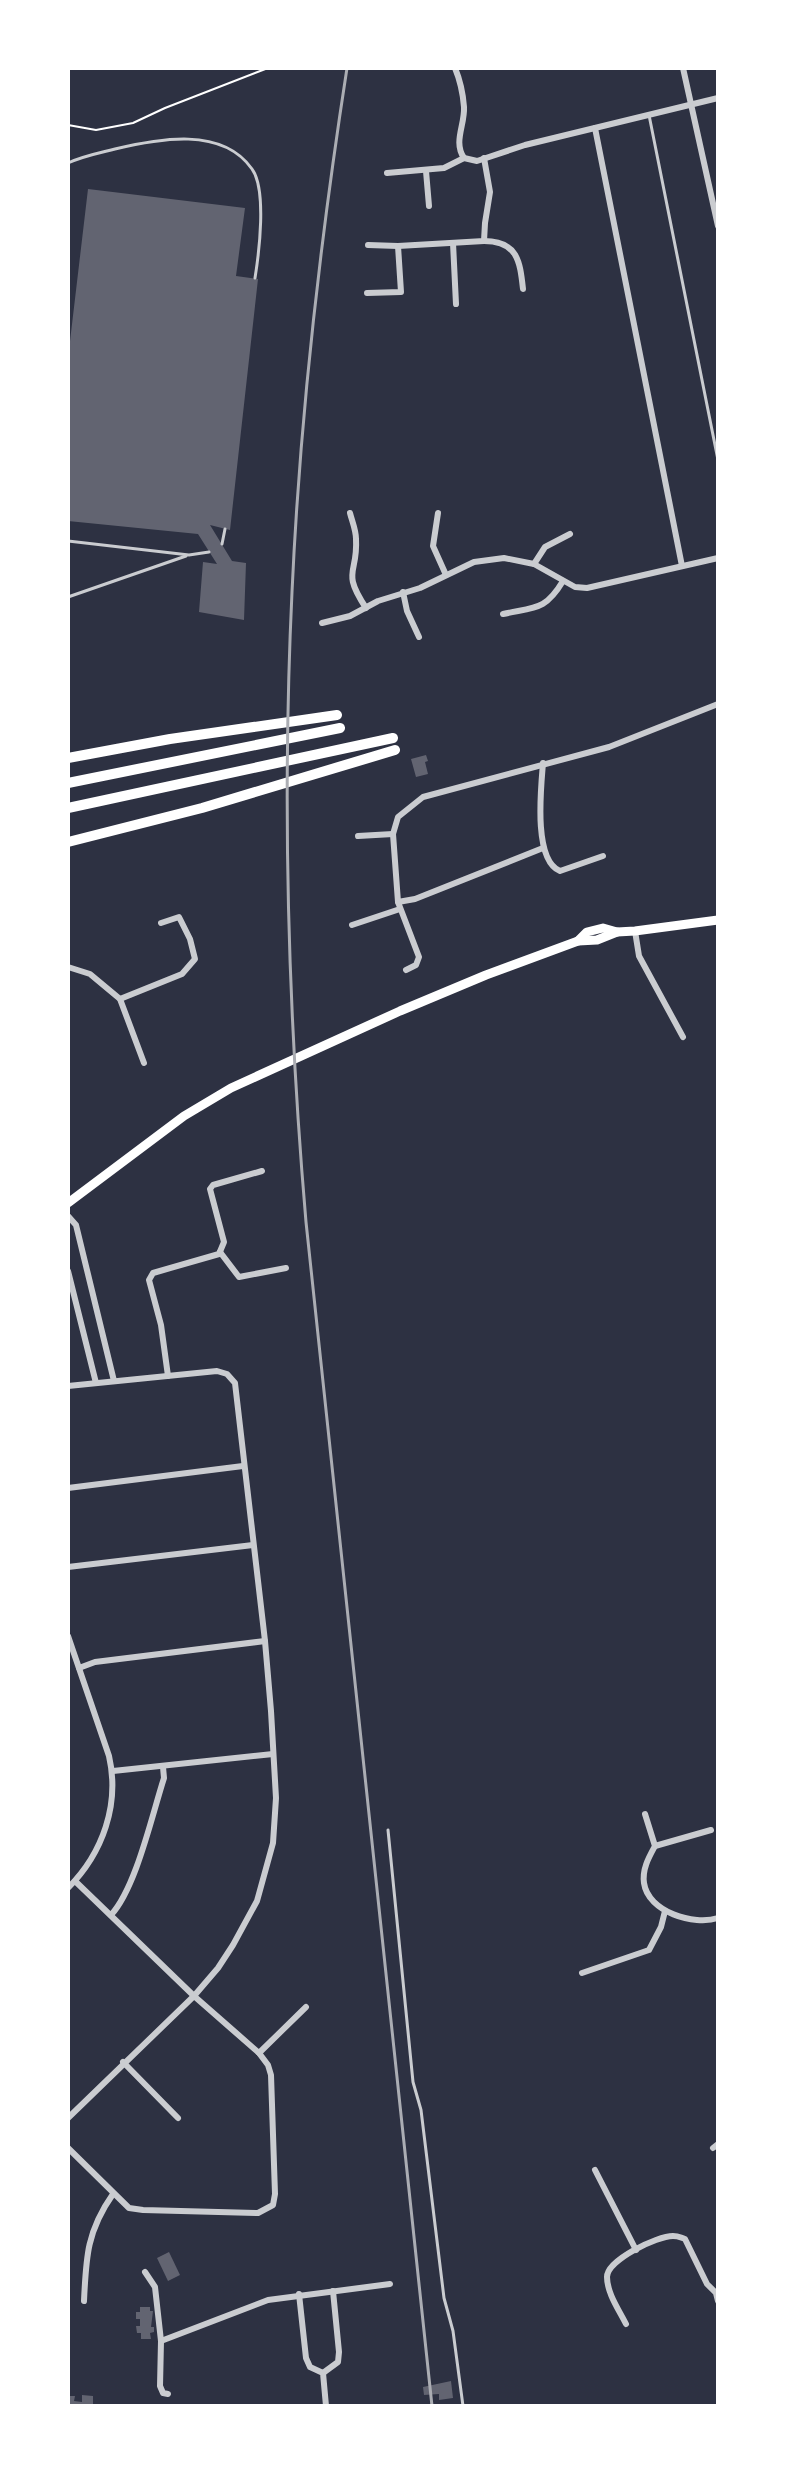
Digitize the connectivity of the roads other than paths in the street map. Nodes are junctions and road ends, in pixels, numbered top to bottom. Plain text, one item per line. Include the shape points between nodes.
1 (455, 68) edge
2 (683, 68) edge
3 (718, 98) edge
4 (692, 104) junction
5 (649, 115) junction
6 (595, 128) junction
7 (464, 158) junction
8 (484, 158) junction
9 (68, 163) edge
10 (426, 171) junction
11 (387, 173) dead end
12 (429, 206) dead end
13 (718, 226) edge
14 (484, 241) junction
15 (453, 243) junction
16 (368, 245) dead end
17 (398, 246) junction
18 (255, 278) dead end
19 (523, 289) dead end
20 (367, 293) dead end
21 (456, 304) dead end
22 (718, 460) edge
23 (350, 513) dead end
24 (438, 513) dead end
25 (225, 529) dead end
26 (570, 534) dead end
27 (68, 541) edge
28 (222, 544) dead end
29 (209, 552) dead end
30 (189, 555) junction
31 (718, 558) edge
32 (534, 564) junction
33 (682, 566) junction
34 (446, 575) junction
35 (563, 581) junction
36 (403, 592) junction
37 (68, 597) edge
38 (366, 608) junction
39 (503, 614) dead end
40 (322, 623) dead end
41 (419, 637) dead end
42 (718, 704) edge
43 (337, 715) dead end
44 (340, 728) dead end
45 (393, 738) dead end
46 (395, 750) dead end
47 (68, 758) edge
48 (543, 763) junction
49 (68, 783) edge
50 (68, 808) edge
51 (393, 834) junction
52 (358, 836) dead end
53 (68, 842) edge
54 (543, 848) junction
55 (603, 856) dead end
56 (399, 906) junction
57 (718, 920) edge
58 (161, 923) dead end
59 (352, 925) dead end
60 (635, 931) junction
61 (68, 967) edge
62 (406, 970) dead end
63 (120, 999) junction
64 (683, 1037) dead end
65 (144, 1063) dead end
66 (262, 1171) dead end
67 (68, 1203) edge
68 (68, 1216) edge
69 (220, 1252) junction
70 (286, 1268) dead end
71 (68, 1271) edge
72 (168, 1376) junction
73 (114, 1381) junction
74 (96, 1383) junction
75 (68, 1386) edge
76 (243, 1466) junction
77 (68, 1488) edge
78 (253, 1545) junction
79 (68, 1567) edge
80 (68, 1636) edge
81 (265, 1641) junction
82 (79, 1668) junction
83 (273, 1754) junction
84 (163, 1767) junction
85 (113, 1771) junction
86 (645, 1814) dead end
87 (388, 1830) dead end
88 (711, 1830) dead end
89 (655, 1846) junction
90 (75, 1881) junction
91 (68, 1888) edge
92 (665, 1911) junction
93 (111, 1915) junction
94 (718, 1918) edge
95 (582, 1973) dead end
96 (194, 1996) junction
97 (306, 2007) dead end
98 (259, 2053) junction
99 (123, 2062) junction
100 (68, 2118) edge
101 (178, 2118) dead end
102 (68, 2148) edge
103 (595, 2170) dead end
104 (113, 2194) junction
105 (636, 2250) junction
106 (145, 2272) dead end
107 (390, 2284) dead end
108 (333, 2291) junction
109 (299, 2294) junction
110 (717, 2295) edge
111 (84, 2301) dead end
112 (626, 2324) dead end
113 (161, 2341) junction
114 (323, 2373) junction
115 (168, 2394) dead end
116 (326, 2406) edge
117 (463, 2406) edge

1 - 7 street via 463,96 459,144
2 - 4 street
3 - 4 street
4 - 5 street
4 - 13 street
5 - 6 street
5 - 22 lane
6 - 8 street
6 - 33 street
7 - 8 street
7 - 10 street
8 - 14 street via 490,192
9 - 18 lane via 122,147 189,138 237,154 254,171 261,201
10 - 11 street
10 - 12 street
14 - 15 street
14 - 19 street via 502,244 515,254
15 - 17 street
15 - 21 street
16 - 17 street
17 - 20 street via 401,292
23 - 38 street via 356,539 351,580
24 - 34 street via 433,546
25 - 28 lane
26 - 32 street via 545,547
27 - 30 lane
29 - 30 lane
30 - 37 lane
31 - 33 street
32 - 34 street via 484,559
32 - 35 street
33 - 35 street via 581,588
34 - 36 street
35 - 39 street via 548,602
36 - 38 street
36 - 41 street
38 - 40 street
42 - 48 street via 609,747
43 - 47 highway
44 - 49 highway
45 - 50 highway
46 - 53 highway
48 - 51 street via 423,797 398,817
48 - 54 street
51 - 52 street
51 - 56 street
54 - 55 street via 551,867 560,871
54 - 56 street
56 - 59 street
56 - 62 street via 419,957
57 - 60 main road
58 - 63 street via 179,917 195,959 182,974
60 - 64 street via 639,956
60 - 67 main road via 578,941 486,975 288,1060 207,1101
61 - 63 street via 90,974
63 - 65 street
66 - 69 street via 210,1189 224,1242
68 - 73 street via 76,1225
69 - 70 street via 239,1277
69 - 72 street via 153,1273 149,1280
71 - 74 street
72 - 73 street
72 - 76 street via 217,1371 235,1383
73 - 74 street
74 - 75 street
76 - 77 street
76 - 78 street
78 - 79 street
78 - 81 street
80 - 82 street
81 - 82 street
81 - 83 street
82 - 85 street
83 - 84 street
83 - 96 street via 273,1843 257,1901 218,1968
84 - 85 street
84 - 93 street via 129,1886
85 - 90 street via 113,1803 105,1830
86 - 89 street
87 - 117 lane via 413,2082
88 - 89 street
89 - 92 street via 644,1884
90 - 91 street
90 - 93 street
92 - 94 street
92 - 95 street via 649,1950
93 - 96 street
96 - 98 street
96 - 99 street
97 - 98 street
98 - 104 street via 271,2075 273,2205 258,2213 143,2210 129,2208
99 - 100 street
99 - 101 street
102 - 104 street
103 - 105 street
104 - 111 street via 97,2217 85,2260
105 - 110 street via 663,2237 685,2239
105 - 112 street via 615,2262 607,2275
106 - 113 street via 155,2287
107 - 108 street
108 - 109 street
108 - 114 street via 338,2362
109 - 113 street via 268,2300
109 - 114 street via 306,2358 310,2367
113 - 115 street via 160,2386
114 - 116 street

